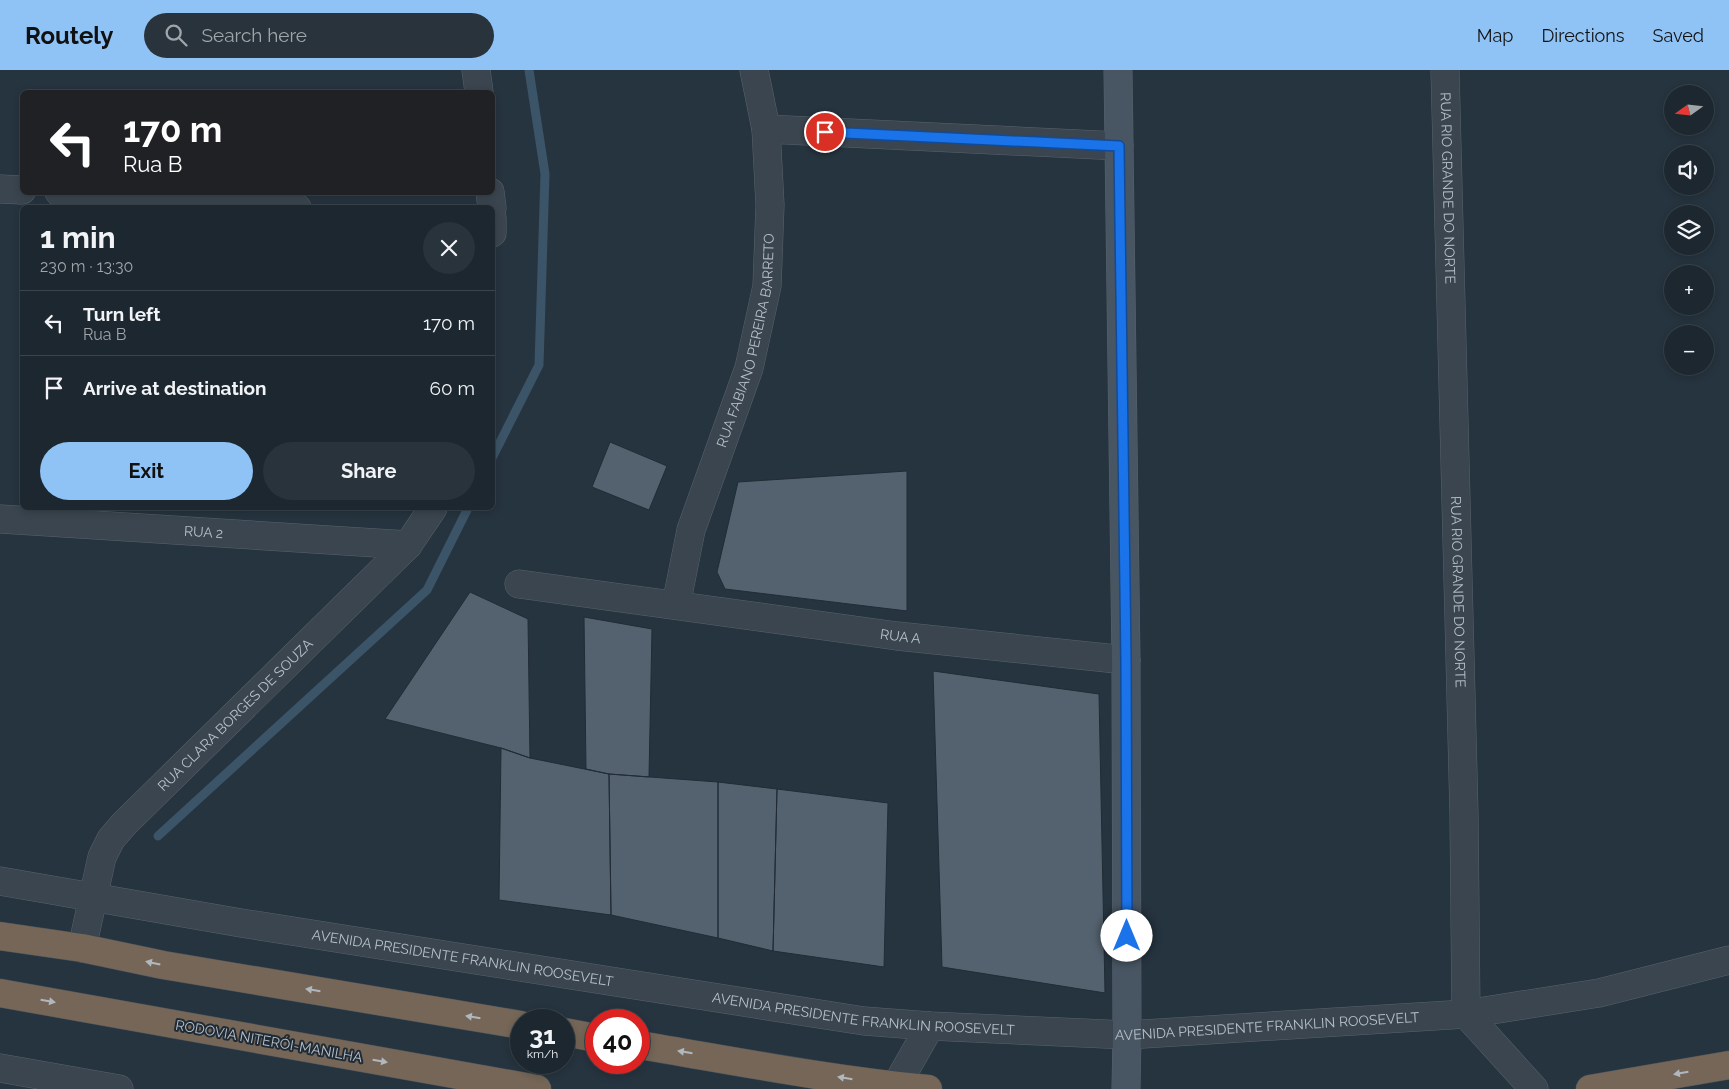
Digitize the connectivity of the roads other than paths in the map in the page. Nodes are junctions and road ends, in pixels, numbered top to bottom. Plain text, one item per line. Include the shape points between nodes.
1 (476, 70) edge
2 (754, 70) edge
3 (1118, 70) edge
4 (1445, 70) edge
5 (479, 90) edge
6 (766, 129) junction
7 (1119, 146) junction
8 (0, 189) edge
9 (20, 190) edge
10 (104, 195) edge
11 (252, 205) edge
12 (432, 510) edge
13 (0, 519) edge
14 (408, 545) junction
15 (519, 584) dead end
16 (676, 605) junction
17 (1126, 660) junction
18 (0, 881) edge
19 (94, 898) junction
20 (0, 936) edge
21 (82, 948) junction
22 (1729, 960) edge
23 (0, 993) edge
24 (1466, 1014) junction
25 (510, 1023) edge
26 (930, 1026) junction
27 (1127, 1035) junction
28 (650, 1047) edge
29 (1729, 1065) edge
30 (0, 1068) edge
31 (896, 1086) junction
32 (120, 1089) edge
33 (537, 1089) edge
34 (928, 1089) edge
35 (1126, 1089) edge
36 (1534, 1089) edge
37 (1590, 1089) edge

1 - 5 street
2 - 6 street, RUA FABIANO PEREIRA BARRETO
3 - 7 street
4 - 24 street, RUA RIO GRANDE DO NORTE
6 - 7 street
6 - 16 street, RUA FABIANO PEREIRA BARRETO via 770,205 767,286 749,368 691,530
7 - 17 street
8 - 9 street
10 - 11 street
12 - 14 street, RUA CLARA BORGES DE SOUZA
13 - 14 street, RUA 2
14 - 19 street, RUA CLARA BORGES DE SOUZA via 124,824 102,857
15 - 16 street, RUA A
16 - 17 street, RUA A via 897,636
17 - 27 street
18 - 19 street, AVENIDA PRESIDENTE FRANKLIN ROOSEVELT
19 - 21 street, RUA CLARA BORGES DE SOUZA
19 - 26 street, AVENIDA PRESIDENTE FRANKLIN ROOSEVELT via 864,1021
20 - 21 highway
25 -> 21 highway via 163,966
22 - 24 street, AVENIDA PRESIDENTE FRANKLIN ROOSEVELT via 1599,993
23 -> 33 highway, RODOVIA NITERÓI-MANILHA
24 - 27 street, AVENIDA PRESIDENTE FRANKLIN ROOSEVELT
24 - 36 street
26 - 27 street, AVENIDA PRESIDENTE FRANKLIN ROOSEVELT
26 - 31 street
27 - 35 street
31 -> 28 highway
29 -> 37 highway
30 - 32 street
31 - 34 highway

